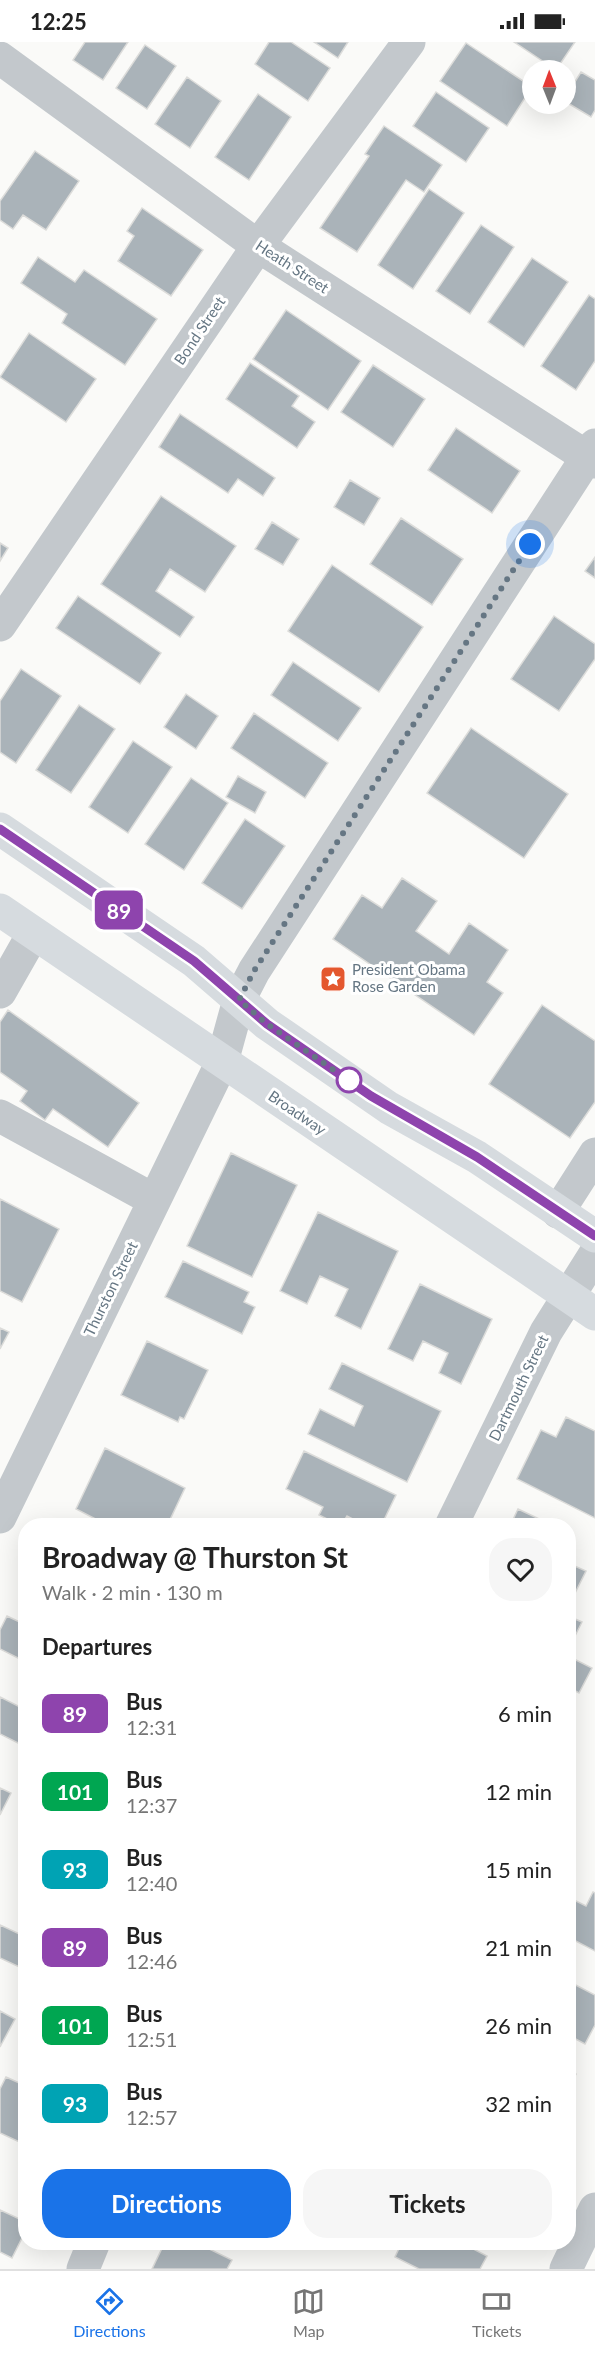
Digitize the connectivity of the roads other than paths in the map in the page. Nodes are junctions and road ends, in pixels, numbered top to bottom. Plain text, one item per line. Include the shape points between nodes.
1 (409, 42) edge
2 (0, 58) edge
3 (258, 246) junction
4 (592, 455) edge
5 (0, 625) edge
6 (0, 829) edge
7 (0, 910) edge
8 (33, 934) junction
9 (0, 992) edge
10 (239, 1000) junction
11 (222, 1062) junction
12 (0, 1116) edge
13 (595, 1154) edge
14 (154, 1200) junction
15 (558, 1212) junction
16 (595, 1236) edge
17 (595, 1254) edge
18 (582, 1305) edge
19 (0, 1517) edge
20 (455, 1518) edge
21 (595, 2209) edge
22 (576, 2248) edge
23 (91, 2250) edge
24 (575, 2250) edge
25 (83, 2269) edge
26 (566, 2269) edge

1 - 3 street, Bond Street
2 - 3 street, Heath Street
3 - 4 street, Heath Street
3 - 5 street, Bond Street
4 - 10 street, Thurston Street via 254,971
6 - 10 main road via 194,961
7 - 8 main road, Broadway
8 - 9 street
8 - 11 main road, Broadway
10 - 11 street, Thurston Street
10 - 15 main road via 267,1024 389,1108 477,1157
11 - 14 street, Thurston Street
11 - 18 main road, Broadway
12 - 14 street
13 - 15 street
14 - 19 street, Thurston Street
15 - 16 main road
17 - 18 street, Dartmouth Street
18 - 20 street, Dartmouth Street via 546,1332
21 - 22 street
23 - 25 street
24 - 26 street

